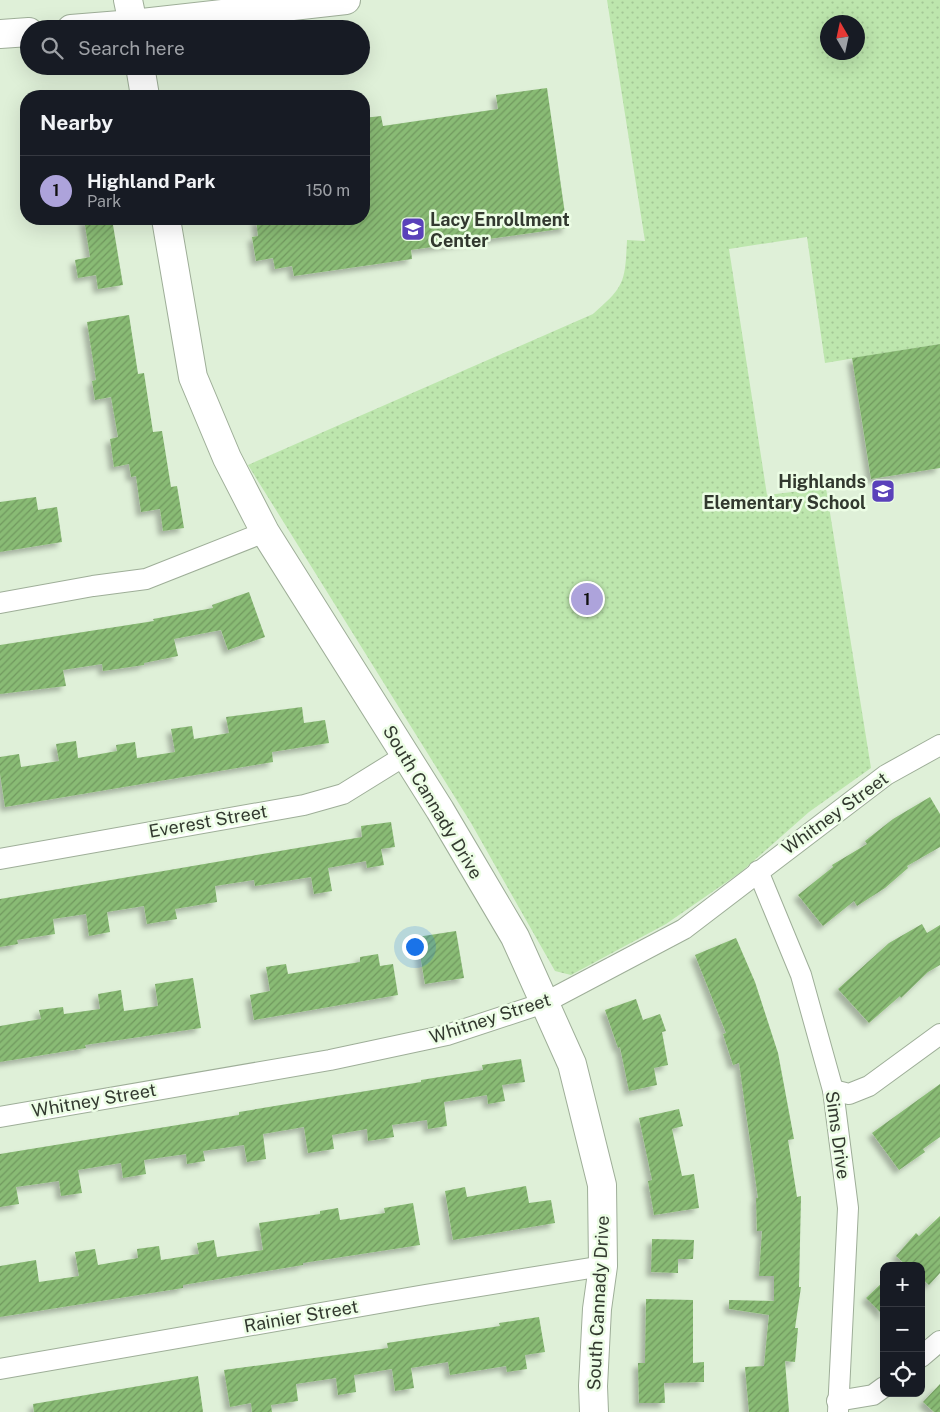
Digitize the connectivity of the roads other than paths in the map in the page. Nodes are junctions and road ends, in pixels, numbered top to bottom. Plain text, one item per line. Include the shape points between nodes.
1 (346, 0) edge
2 (132, 18) edge
3 (20, 33) edge
4 (0, 34) edge
5 (142, 75) edge
6 (144, 90) edge
7 (167, 225) edge
8 (265, 532) junction
9 (0, 603) edge
10 (940, 745) edge
11 (406, 755) junction
12 (0, 859) edge
13 (758, 871) junction
14 (544, 1003) junction
15 (940, 1034) edge
16 (833, 1090) junction
17 (0, 1117) edge
18 (603, 1266) junction
19 (940, 1341) edge
20 (925, 1354) edge
21 (0, 1369) edge
22 (880, 1390) edge
23 (837, 1407) edge
24 (594, 1412) edge

1 - 2 street
3 - 4 street
5 - 6 street
7 - 8 street, South Cannady Drive via 193,377 227,458
8 - 9 street via 146,579
8 - 11 street, South Cannady Drive
10 - 13 street, Whitney Street via 886,775
11 - 12 street, Everest Street via 343,794 304,805
11 - 14 street, South Cannady Drive via 515,937
13 - 14 street, Whitney Street via 684,929
13 - 16 street, Sims Drive via 800,975
14 - 17 street, Whitney Street via 447,1035 330,1060
14 - 18 street, South Cannady Drive via 572,1064 602,1185
15 - 16 street via 868,1086 849,1094
16 - 23 street, Sims Drive via 848,1208
18 - 21 street, Rainier Street
18 - 24 street, South Cannady Drive via 597,1309
19 - 20 street
22 - 23 street

